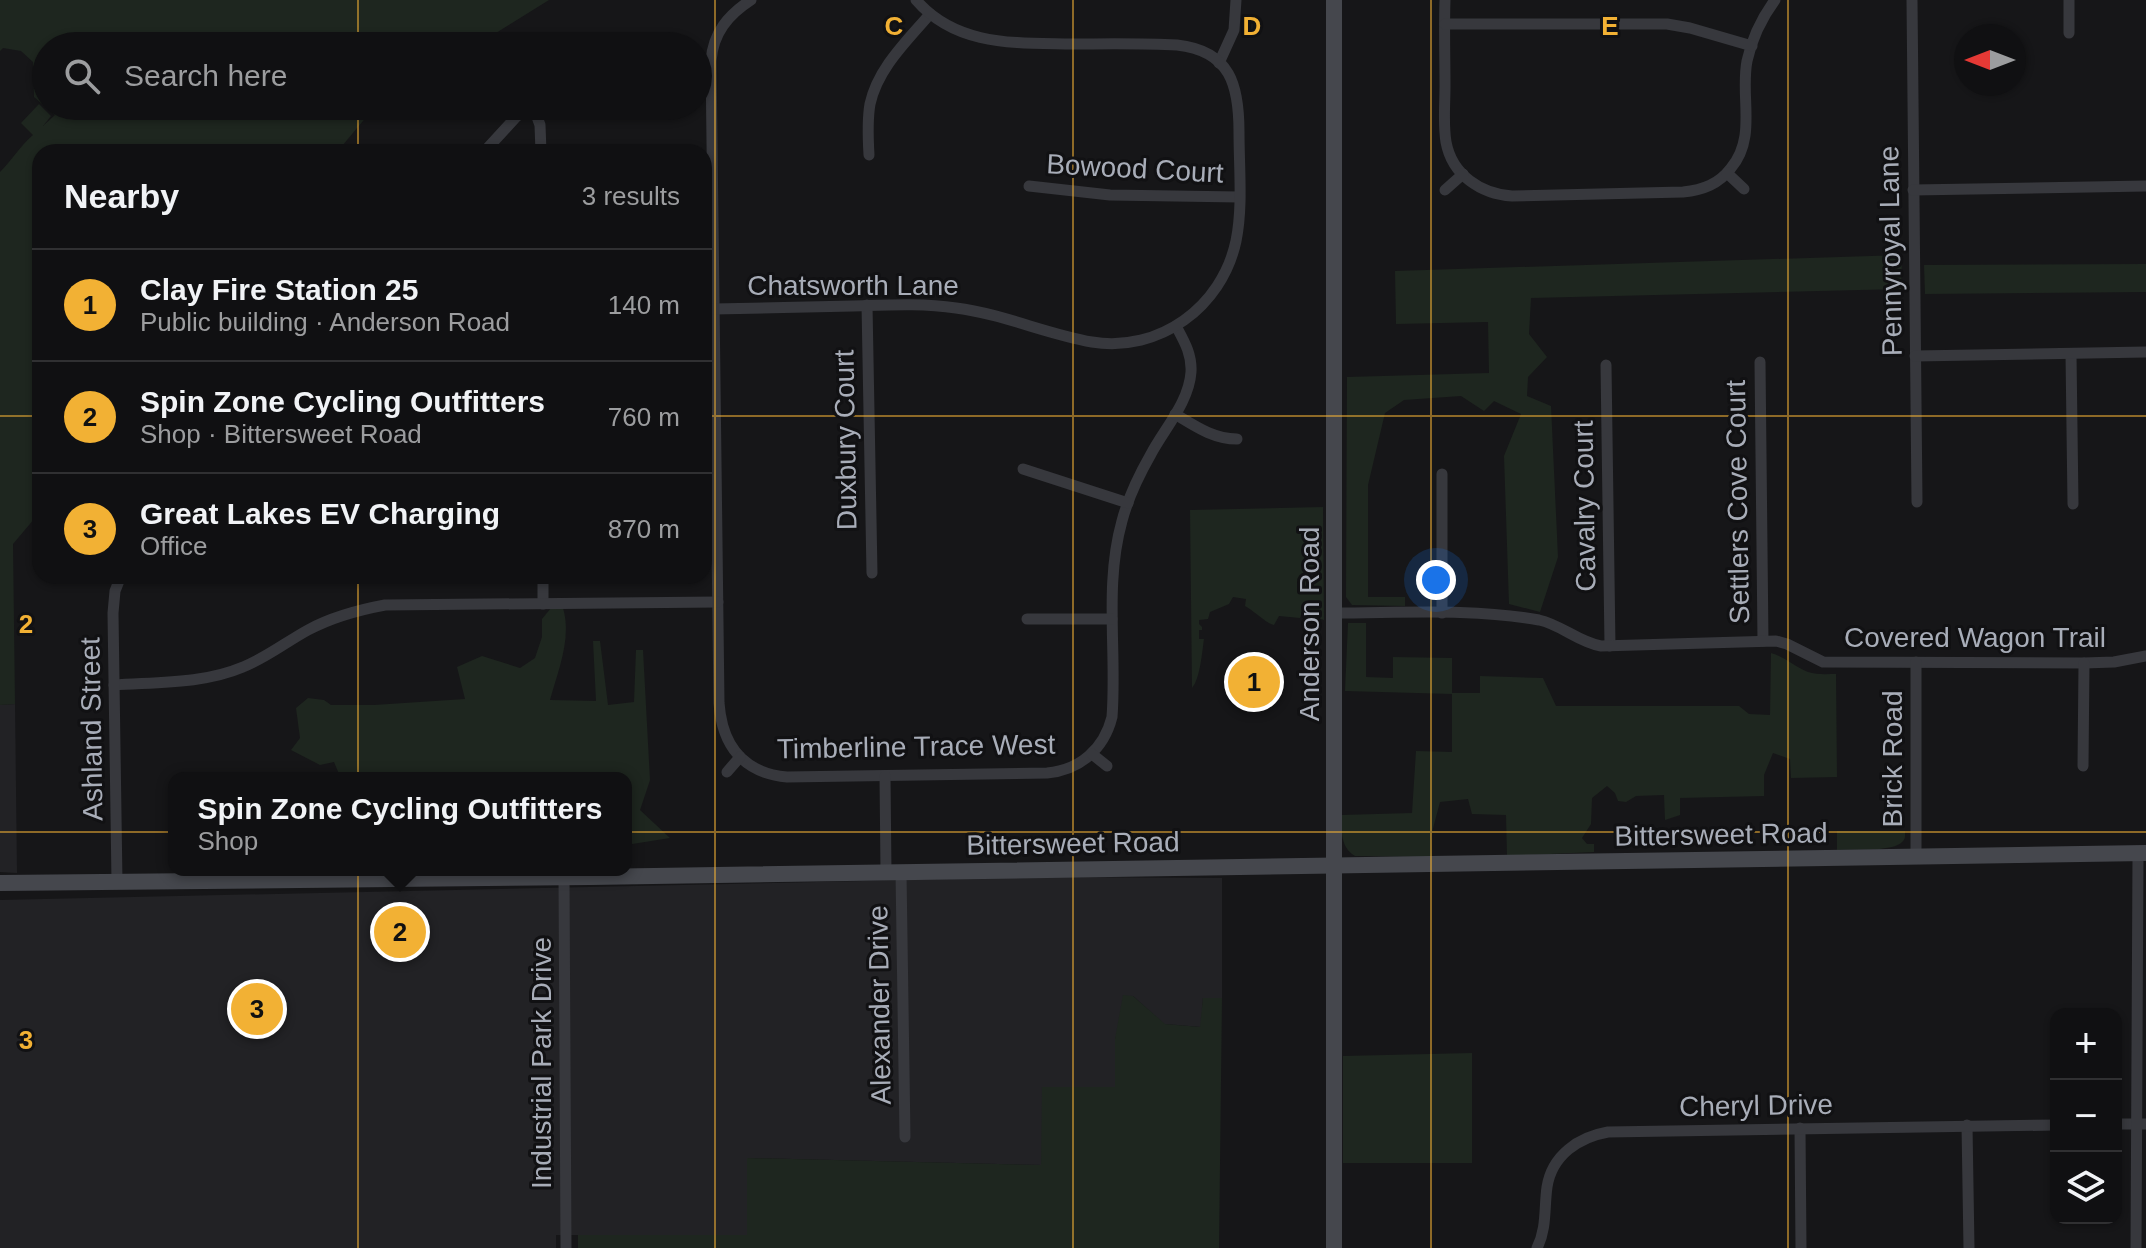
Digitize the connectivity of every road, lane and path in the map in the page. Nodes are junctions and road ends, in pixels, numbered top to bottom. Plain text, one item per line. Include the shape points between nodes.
1 (751, 0) edge
2 (916, 0) edge
3 (1236, 0) edge
4 (1334, 0) edge
5 (1445, 0) edge
6 (1775, 0) edge
7 (1912, 0) edge
8 (2069, 0) edge
9 (930, 14) junction
10 (1445, 24) junction
11 (2069, 33) dead end
12 (1752, 46) junction
13 (712, 53) edge
14 (1219, 63) junction
15 (513, 120) edge
16 (538, 120) edge
17 (711, 120) edge
18 (491, 144) edge
19 (541, 144) edge
20 (712, 144) edge
21 (869, 155) dead end
22 (712, 167) edge
23 (1461, 173) junction
24 (1727, 173) junction
25 (1029, 186) dead end
26 (2146, 186) edge
27 (1744, 189) dead end
28 (1445, 190) dead end
29 (1913, 190) junction
30 (1239, 197) junction
31 (867, 305) junction
32 (714, 309) junction
33 (1176, 326) junction
34 (2146, 352) edge
35 (2071, 354) junction
36 (1915, 356) junction
37 (1760, 362) dead end
38 (1606, 365) dead end
39 (1175, 414) junction
40 (1237, 439) dead end
41 (1023, 469) dead end
42 (1442, 474) dead end
43 (1917, 502) dead end
44 (1128, 503) junction
45 (2073, 504) dead end
46 (872, 573) dead end
47 (118, 584) edge
48 (543, 584) edge
49 (718, 602) junction
50 (543, 604) junction
51 (1335, 613) junction
52 (1442, 613) junction
53 (1027, 619) dead end
54 (1112, 619) junction
55 (1763, 641) junction
56 (1610, 646) junction
57 (2146, 656) edge
58 (1916, 662) junction
59 (2084, 663) junction
60 (114, 685) junction
61 (1092, 754) junction
62 (740, 757) junction
63 (1107, 766) dead end
64 (2083, 766) dead end
65 (727, 772) dead end
66 (885, 776) junction
67 (2142, 853) edge
68 (1916, 856) junction
69 (1335, 866) junction
70 (894, 872) junction
71 (630, 876) edge
72 (632, 876) edge
73 (564, 877) junction
74 (117, 882) junction
75 (0, 883) edge
76 (2142, 1124) edge
77 (1967, 1125) junction
78 (2050, 1125) edge
79 (1800, 1128) junction
80 (905, 1137) dead end
81 (1559, 1138) dead end
82 (1569, 1148) junction
83 (1541, 1247) edge
84 (566, 1248) edge
85 (1334, 1248) edge
86 (1801, 1248) edge
87 (1969, 1248) edge
88 (2136, 1248) edge

1 - 13 street via 717,34
2 - 9 street
3 - 14 street via 1234,30
4 - 51 street, Anderson Road
5 - 10 street
6 - 12 street via 1760,21
7 - 29 street, Pennyroyal Lane
8 - 11 street
9 - 14 street via 960,32 996,42 1177,45
9 - 21 street via 877,83 868,123
10 - 12 street via 1667,24
10 - 23 street via 1446,140
12 - 24 street via 1745,141
14 - 30 street, Chatsworth Lane via 1237,95
15 - 18 street
16 - 19 street
17 - 20 street
22 - 32 street
23 - 24 street via 1489,192 1512,196 1683,192 1704,188
23 - 28 street
24 - 27 street
25 - 30 street, Bowood Court via 1110,195
26 - 29 street
29 - 36 street, Pennyroyal Lane
30 - 33 street, Chatsworth Lane via 1235,244 1223,277 1208,300
31 - 32 street, Chatsworth Lane
31 - 33 street, Chatsworth Lane via 956,308 1106,343 1137,341
31 - 46 street, Duxbury Court
32 - 49 street
33 - 39 street via 1188,349 1191,371
34 - 35 street
35 - 36 street
35 - 45 street
36 - 43 street, Pennyroyal Lane
37 - 55 street, Settlers Cove Court
38 - 56 street, Cavalry Court
39 - 40 street via 1213,436
39 - 44 street
41 - 44 street
42 - 52 street
44 - 54 street via 1116,549
47 - 60 street, Ashland Street
48 - 50 street
49 - 50 street
49 - 62 street via 720,720
50 - 60 street via 370,608 329,620 225,674
51 - 52 street, Covered Wagon Trail
51 - 69 street, Anderson Road
52 - 56 street, Covered Wagon Trail via 1494,613 1543,621 1585,642
53 - 54 street
54 - 61 street via 1112,717
55 - 56 street, Covered Wagon Trail
55 - 58 street, Covered Wagon Trail via 1787,644 1823,662
57 - 59 street, Covered Wagon Trail
58 - 59 street, Covered Wagon Trail
58 - 68 street, Brick Road
59 - 64 street
60 - 74 street, Ashland Street
61 - 63 street
61 - 66 street, Timberline Trace West via 1047,773
62 - 65 street
62 - 66 street, Timberline Trace West via 757,770 778,776
66 - 70 street, Alexander Drive
67 - 68 street, Bittersweet Road
67 - 76 street
68 - 69 street, Bittersweet Road
69 - 70 street, Bittersweet Road
69 - 85 street, Anderson Road
70 - 72 street, Bittersweet Road
70 - 80 street, Alexander Drive
71 - 73 street, Bittersweet Road
73 - 74 street, Bittersweet Road
73 - 84 street, Industrial Park Drive
74 - 75 street, Bittersweet Road
76 - 88 street
77 - 78 street, Cheryl Drive
77 - 79 street, Cheryl Drive
77 - 87 street
79 - 82 street, Cheryl Drive via 1608,1132
79 - 86 street
81 - 82 street
82 - 83 street via 1548,1182

